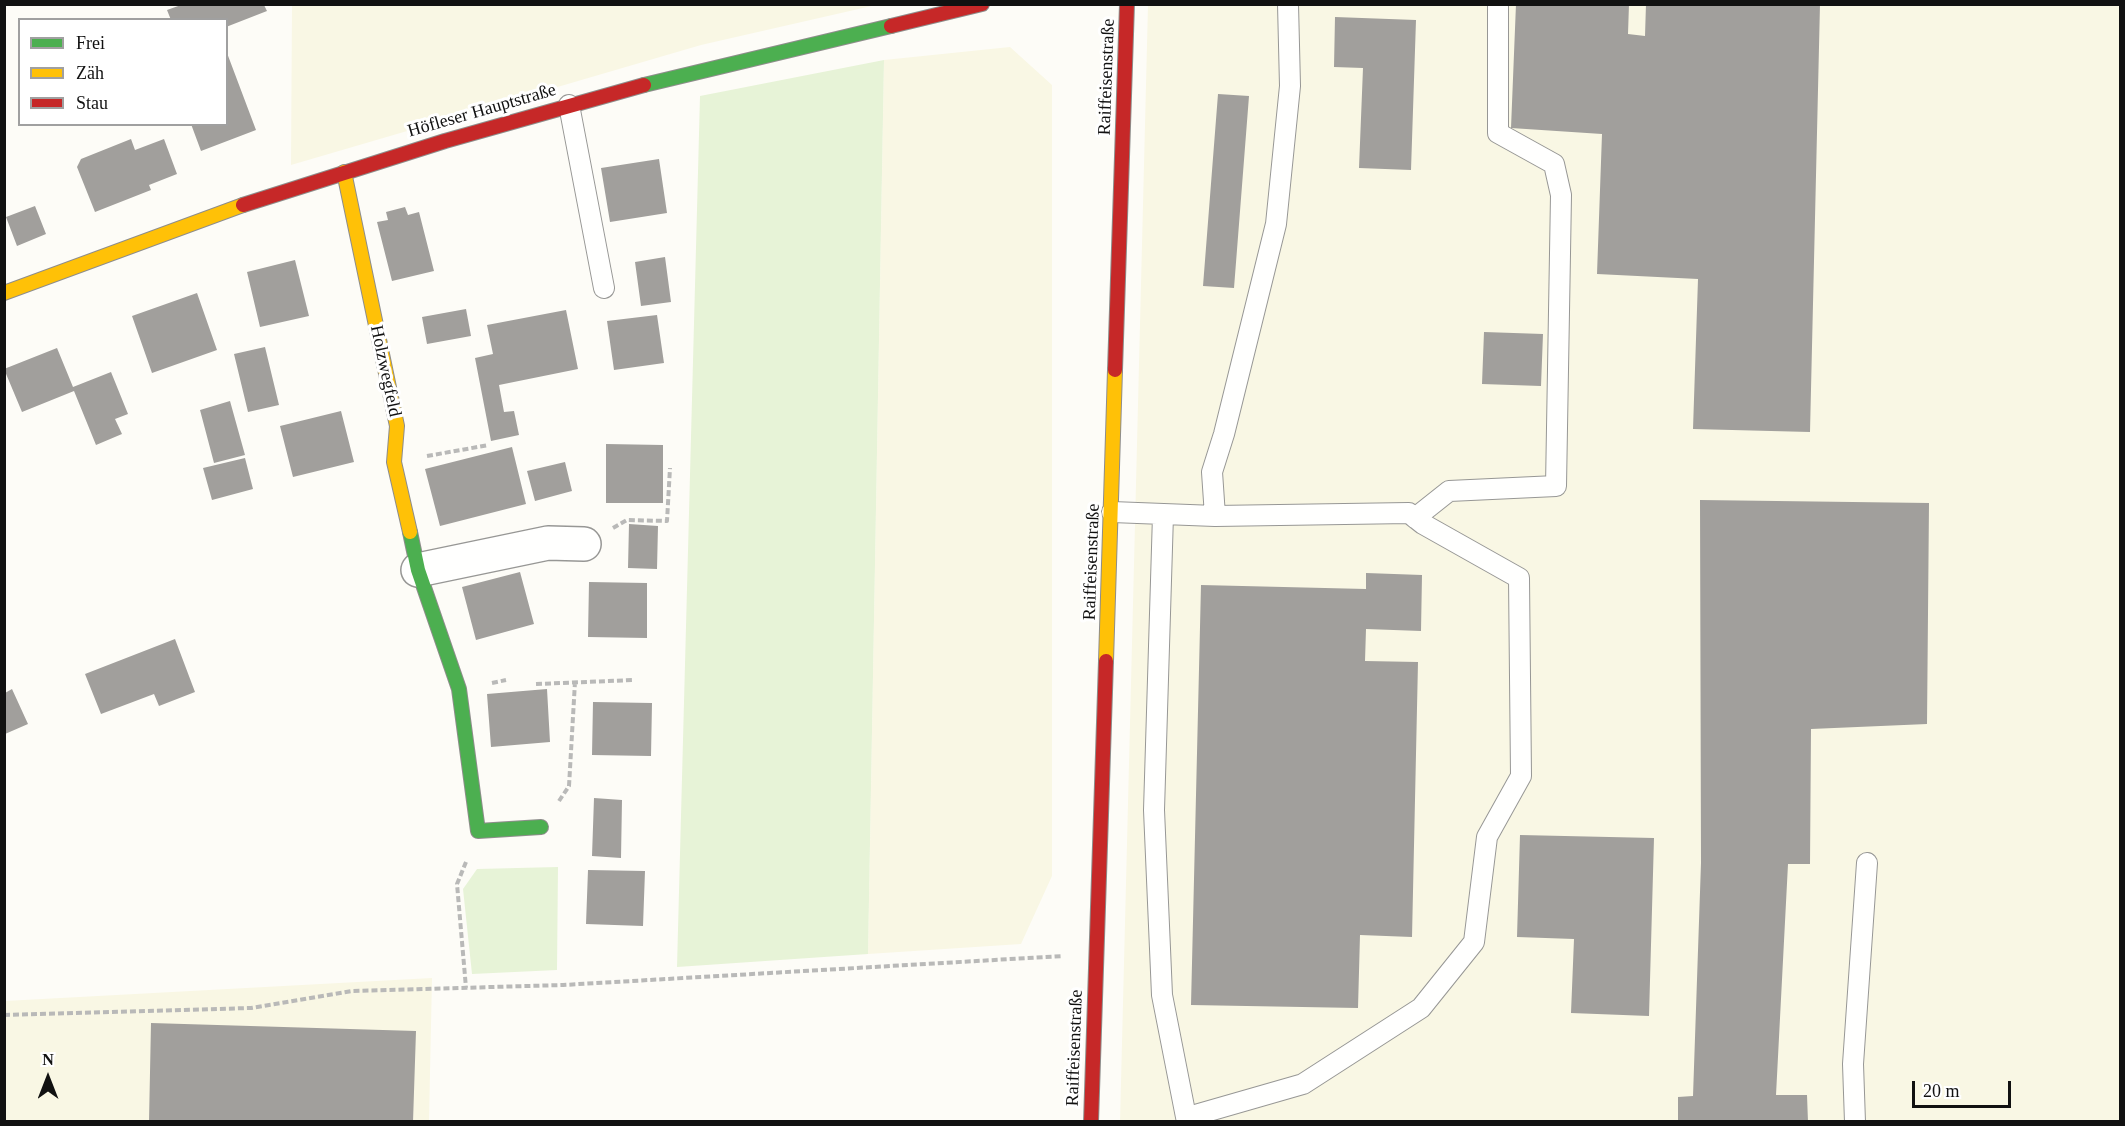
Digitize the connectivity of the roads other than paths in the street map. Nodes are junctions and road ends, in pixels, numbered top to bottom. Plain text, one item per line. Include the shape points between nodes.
1 (982, 4) edge
2 (1127, 4) edge
3 (1288, 4) edge
4 (1498, 4) edge
5 (569, 105) junction
6 (344, 172) junction
7 (604, 288) dead end
8 (4, 293) edge
9 (1112, 512) junction
10 (1163, 514) junction
11 (1215, 516) junction
12 (1415, 518) junction
13 (584, 544) road end
14 (418, 570) junction
15 (541, 827) road end
16 (1867, 862) dead end
17 (1188, 1119) edge
18 (1091, 1122) edge
19 (1855, 1122) edge

1 - 5 street, Höfleser Hauptstraße
2 - 9 street, Raiffeisenstraße
3 - 11 lane via 1290,86 1276,224 1212,472
4 - 12 lane via 1498,133 1554,164 1561,195 1556,486 1449,491
5 - 6 street, Höfleser Hauptstraße
5 - 7 lane
6 - 8 street, Höfleser Hauptstraße via 207,216
6 - 14 street, Holzwegfeld via 397,426 394,462
9 - 10 lane
9 - 18 street, Raiffeisenstraße
10 - 11 lane
10 - 17 lane via 1154,810 1162,995
11 - 12 lane via 1409,513
12 - 17 lane via 1519,578 1521,776 1487,837 1474,942 1421,1008 1303,1083
13 - 14 street via 548,543
14 - 15 street, Holzwegfeld via 459,689 478,831
16 - 19 lane via 1854,1064

